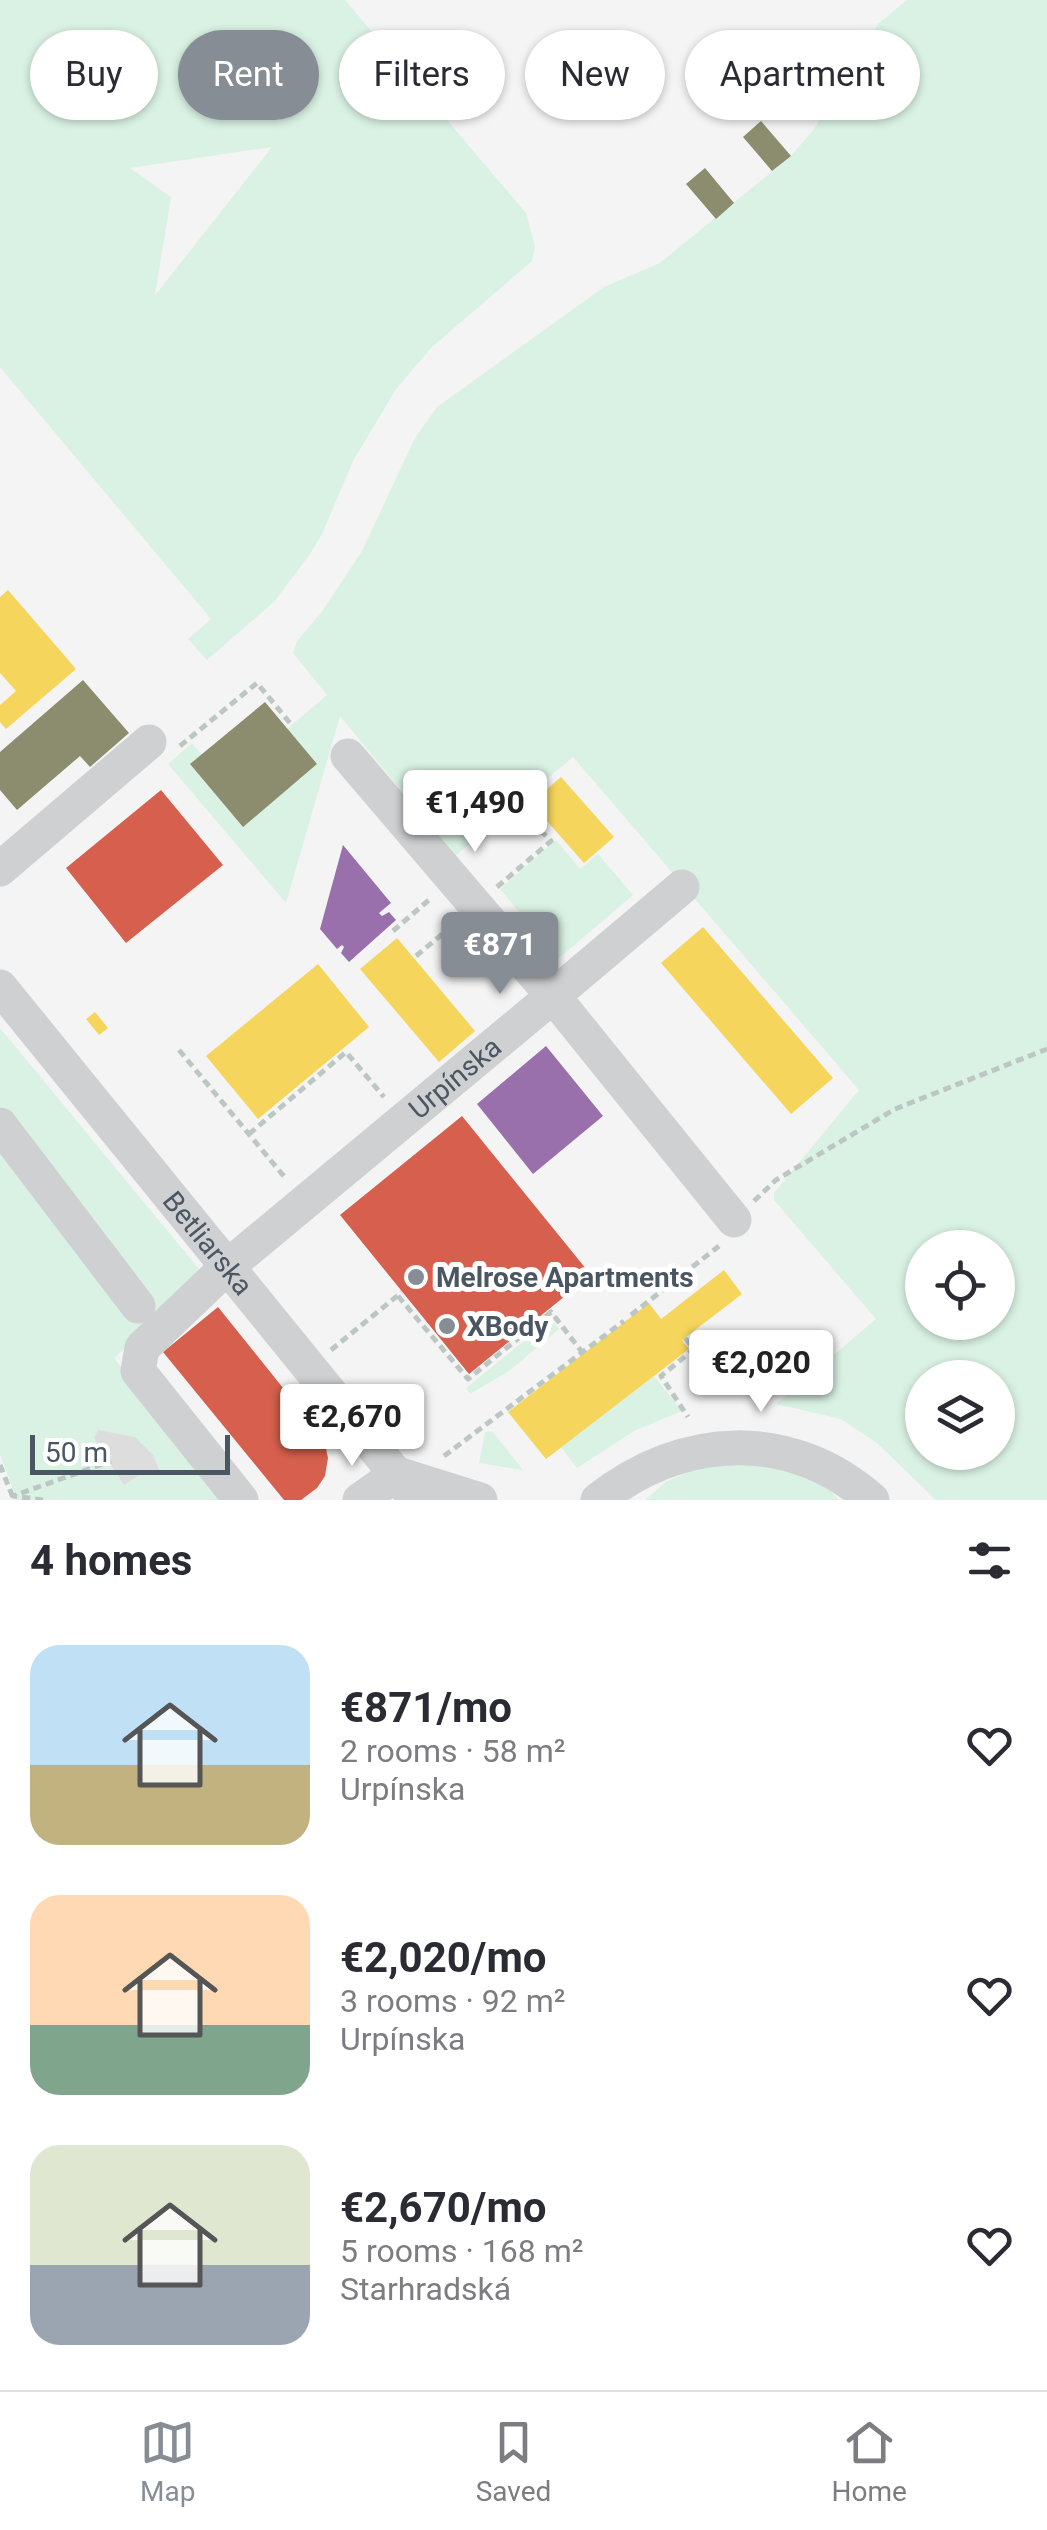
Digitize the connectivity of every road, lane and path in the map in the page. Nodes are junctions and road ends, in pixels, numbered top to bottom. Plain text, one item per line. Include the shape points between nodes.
1 (290, 723) dead end
2 (163, 746) joint
3 (348, 756) dead end
4 (541, 831) dead end
5 (0, 869) edge
6 (682, 888) dead end
7 (492, 895) dead end
8 (431, 898) dead end
9 (454, 925) dead end
10 (393, 931) dead end
11 (416, 956) dead end
12 (0, 987) edge
13 (553, 996) junction
14 (178, 1050) dead end
15 (1047, 1050) edge
16 (386, 1114) dead end
17 (0, 1125) edge
18 (248, 1134) junction
19 (776, 1180) dead end
20 (296, 1190) dead end
21 (732, 1229) joint
22 (228, 1266) junction
23 (138, 1306) dead end
24 (631, 1315) dead end
25 (624, 1320) dead end
26 (686, 1338) dead end
27 (329, 1352) dead end
28 (582, 1352) junction
29 (688, 1417) dead end
30 (111, 1461) dead end
31 (434, 1464) dead end
32 (0, 1465) edge
33 (407, 1487) edge
34 (609, 1495) edge
35 (13, 1498) edge
36 (43, 1500) edge
37 (241, 1500) edge
38 (360, 1500) edge
39 (480, 1500) edge
40 (872, 1500) edge

1 - 2 path via 257,682
2 - 5 street
3 - 13 street
4 - 7 path via 551,841
6 - 13 street, Urpínska
8 - 10 path
9 - 11 path
12 - 22 street, Betliarska
13 - 21 street
13 - 22 street, Urpínska
14 - 18 path
15 - 19 path via 895,1109
16 - 18 path via 384,1094 346,1052
17 - 23 street
18 - 20 path
21 - 24 path
22 - 33 street, Betliarska
22 - 37 street, Urpínska via 142,1348 138,1371
25 - 28 path
26 - 29 path via 694,1350 661,1376
27 - 28 path via 400,1294 468,1379 551,1312
28 - 31 path
30 - 35 path
32 - 35 path
33 - 38 street
33 - 39 street
34 - 40 street via 686,1455 758,1447 809,1459 848,1478
35 - 36 path

